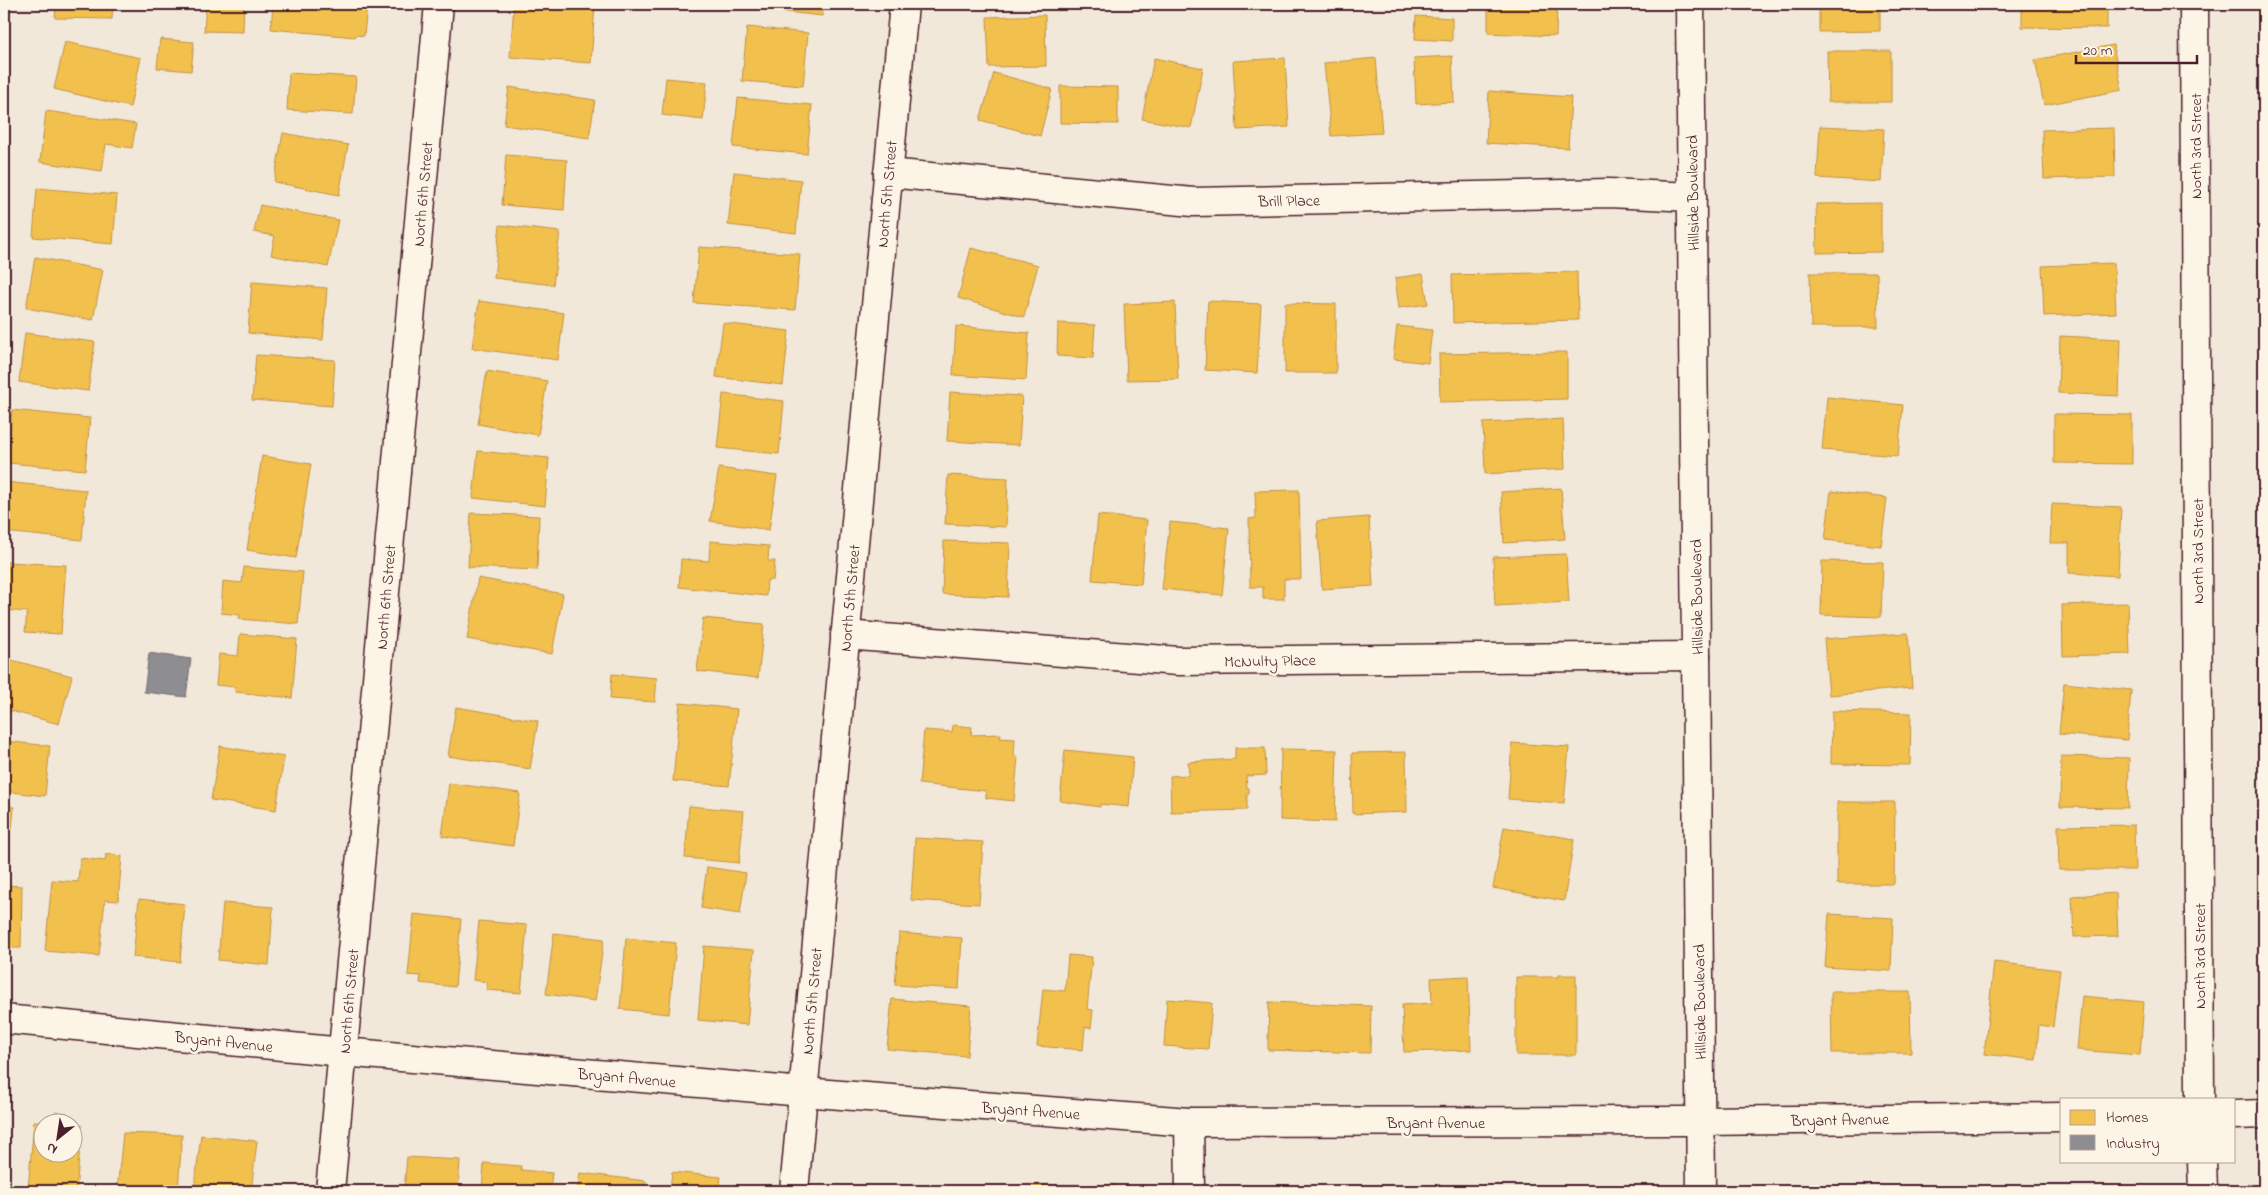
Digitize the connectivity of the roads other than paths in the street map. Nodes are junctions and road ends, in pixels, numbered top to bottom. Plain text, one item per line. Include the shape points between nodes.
1 (440, 4) edge
2 (904, 4) edge
3 (1690, 4) edge
4 (2194, 4) edge
5 (888, 173) junction
6 (1692, 197) junction
7 (845, 635) junction
8 (1696, 656) junction
9 (4, 1019) edge
10 (343, 1052) junction
11 (803, 1092) junction
12 (2200, 1098) edge
13 (2264, 1114) edge
14 (2236, 1115) edge
15 (2060, 1117) edge
16 (1700, 1121) junction
17 (1189, 1122) junction
18 (2202, 1162) edge
19 (330, 1191) edge
20 (794, 1191) edge
21 (1190, 1191) edge
22 (1701, 1191) edge
23 (2204, 1191) edge

1 - 10 street, North 6th Street
2 - 5 street, North 5th Street
3 - 6 street, Hillside Boulevard
4 - 12 street, North 3rd Street
5 - 6 street, Brill Place via 1193,202 1609,193
5 - 7 street, North 5th Street
6 - 8 street, Hillside Boulevard
7 - 8 street, McNulty Place via 1178,661
7 - 11 street, North 5th Street
8 - 16 street, Hillside Boulevard
9 - 10 street, Bryant Avenue
10 - 11 street, Bryant Avenue
10 - 19 street, North 6th Street
11 - 17 street, Bryant Avenue
11 - 20 street, North 5th Street
13 - 14 street
15 - 16 street, Bryant Avenue
16 - 17 street, Bryant Avenue
16 - 22 street, Hillside Boulevard
17 - 21 street
18 - 23 street

